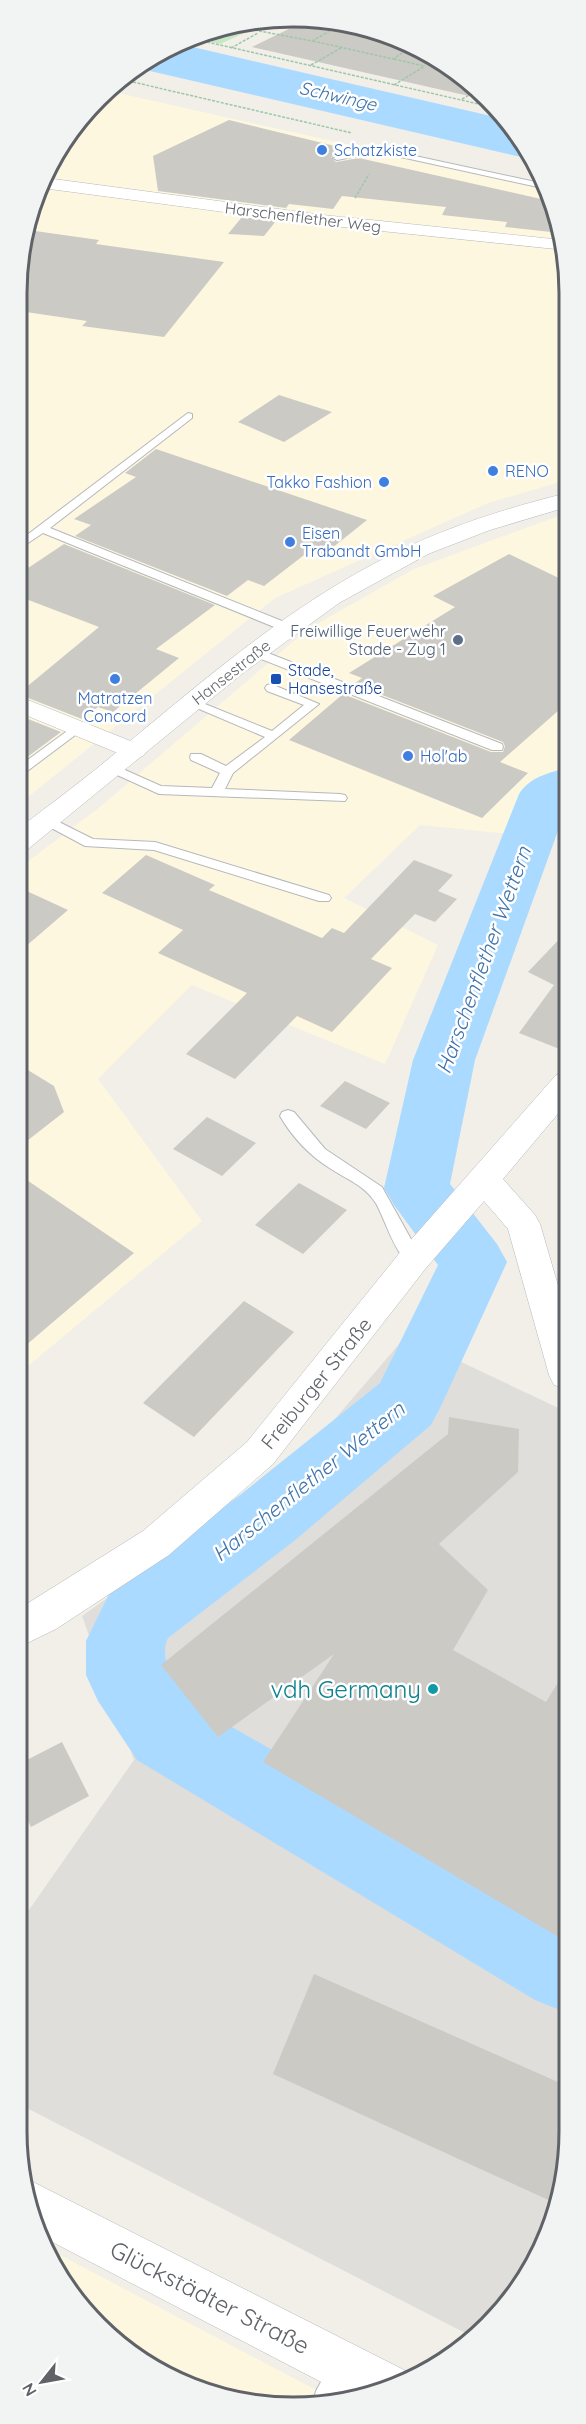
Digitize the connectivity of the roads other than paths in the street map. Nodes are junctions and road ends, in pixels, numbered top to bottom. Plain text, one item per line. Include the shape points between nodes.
1 (337, 158) dead end
2 (50, 184) edge
3 (537, 186) edge
4 (554, 243) edge
5 (189, 416) dead end
6 (559, 503) edge
7 (42, 529) junction
8 (27, 540) edge
9 (288, 628) junction
10 (255, 652) junction
11 (271, 688) dead end
12 (191, 703) junction
13 (27, 707) edge
14 (78, 727) junction
15 (274, 736) junction
16 (497, 747) dead end
17 (134, 751) junction
18 (196, 757) dead end
19 (27, 767) edge
20 (111, 770) junction
21 (227, 771) junction
22 (217, 792) junction
23 (340, 798) dead end
24 (47, 820) junction
25 (27, 836) edge
26 (324, 898) dead end
27 (559, 1092) edge
28 (288, 1116) dead end
29 (485, 1180) junction
30 (414, 1259) junction
31 (559, 1348) edge
32 (27, 1625) edge
33 (39, 2210) edge
34 (334, 2383) edge
35 (367, 2387) edge

1 - 3 lane via 382,151
2 - 4 street, Harschenflether Weg via 340,222
5 - 7 lane
6 - 9 street, Hansestraße via 510,516 401,558
7 - 8 lane
7 - 9 lane
9 - 10 street, Hansestraße
10 - 12 street, Hansestraße
10 - 16 lane
11 - 15 lane via 313,704
12 - 15 lane
12 - 17 street, Hansestraße
13 - 14 street
14 - 17 street
14 - 19 lane
15 - 21 lane
17 - 20 street, Hansestraße
18 - 21 lane
20 - 22 lane via 159,789
20 - 24 street, Hansestraße
21 - 22 lane
22 - 23 lane
24 - 25 street, Hansestraße
24 - 26 lane via 90,843 155,846
27 - 29 street, Freiburger Straße
28 - 30 lane via 304,1139 373,1188 386,1203 403,1246
29 - 30 street, Freiburger Straße
29 - 31 street via 523,1224
30 - 32 street, Freiburger Straße via 260,1453 156,1543
33 - 34 street, Glückstädter Straße
34 - 35 street, Glückstädter Straße

